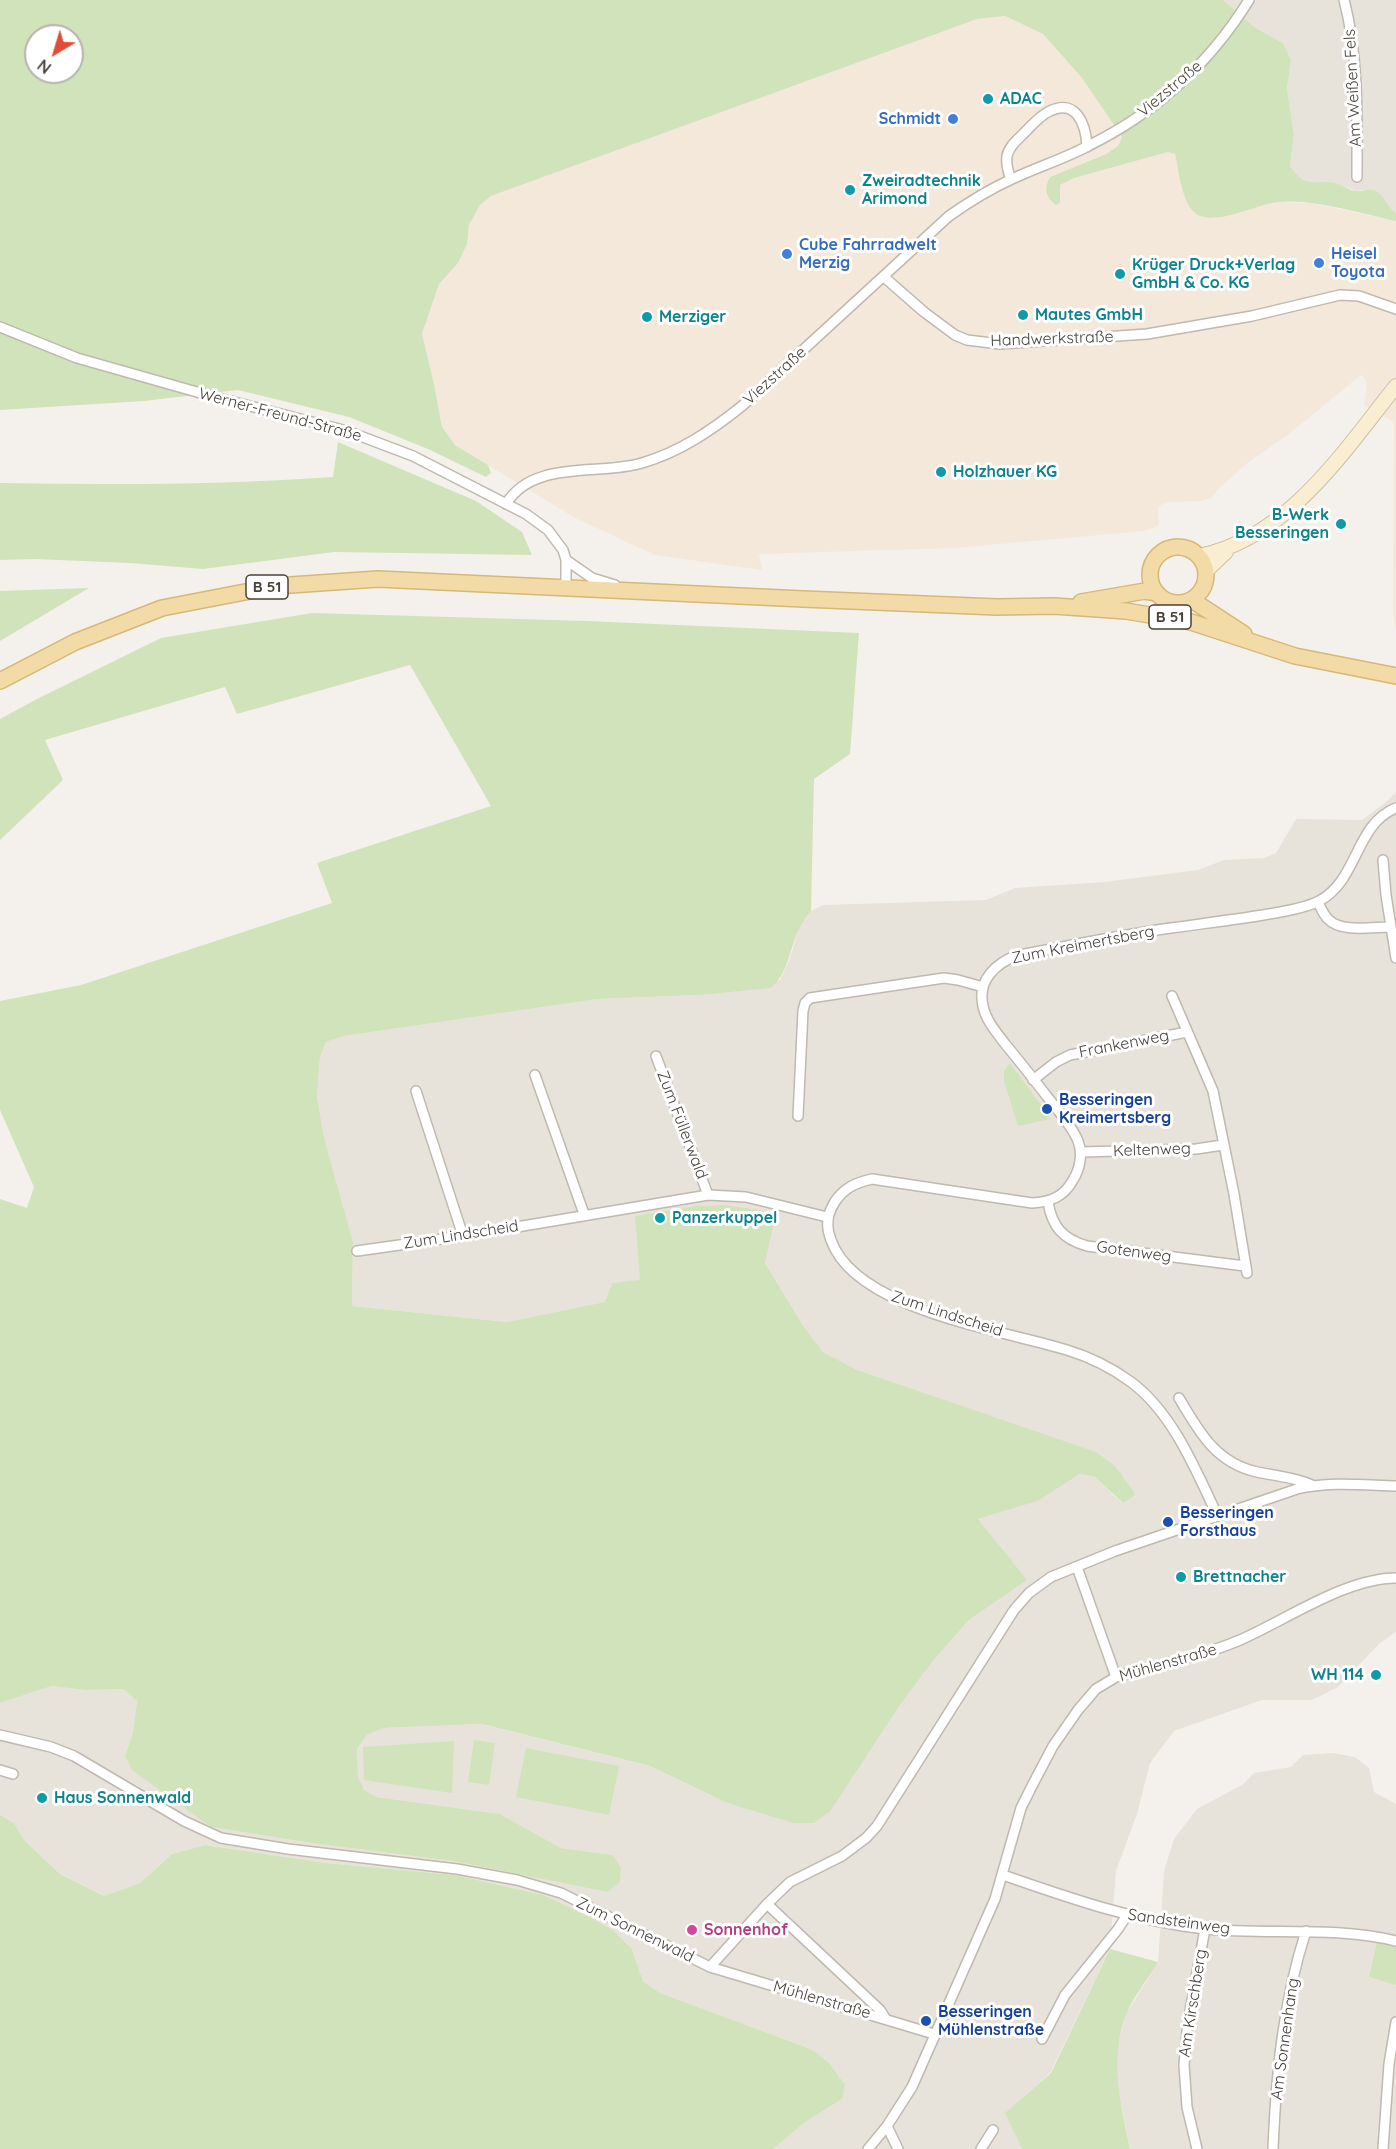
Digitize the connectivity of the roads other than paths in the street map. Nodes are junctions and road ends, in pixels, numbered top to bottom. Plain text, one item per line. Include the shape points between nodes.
1 (1249, 0) edge
2 (1344, 0) edge
3 (1087, 147) junction
4 (1357, 177) dead end
5 (1011, 179) junction
6 (884, 277) junction
7 (1380, 303) junction
8 (1396, 309) edge
9 (1396, 314) edge
10 (0, 327) edge
11 (1396, 378) edge
12 (1396, 386) edge
13 (1381, 404) junction
14 (506, 504) junction
15 (1232, 547) junction
16 (1199, 556) junction
17 (566, 560) junction
18 (1206, 571) junction
19 (1150, 574) junction
20 (566, 586) junction
21 (640, 590) junction
22 (1157, 593) junction
23 (1196, 596) junction
24 (1101, 599) junction
25 (1054, 606) junction
26 (1282, 652) junction
27 (1396, 676) edge
28 (0, 681) edge
29 (1396, 808) edge
30 (1383, 860) dead end
31 (1318, 902) junction
32 (1390, 927) junction
33 (1396, 958) edge
34 (983, 987) junction
35 (1172, 996) dead end
36 (1187, 1032) junction
37 (656, 1056) dead end
38 (535, 1075) dead end
39 (1034, 1080) junction
40 (416, 1091) dead end
41 (798, 1116) dead end
42 (1223, 1145) junction
43 (1081, 1152) junction
44 (708, 1194) junction
45 (1048, 1202) junction
46 (584, 1214) junction
47 (827, 1217) junction
48 (463, 1236) junction
49 (357, 1251) dead end
50 (1179, 1398) dead end
51 (1313, 1485) junction
52 (1396, 1486) edge
53 (1217, 1515) junction
54 (1077, 1567) junction
55 (1396, 1578) edge
56 (1116, 1677) junction
57 (0, 1735) edge
58 (0, 1770) edge
59 (13, 1774) dead end
60 (1003, 1875) junction
61 (767, 1904) junction
62 (1127, 1915) junction
63 (1205, 1929) junction
64 (1306, 1931) junction
65 (1396, 1941) edge
66 (710, 1967) junction
67 (885, 2018) junction
68 (1396, 2022) edge
69 (934, 2034) junction
70 (1042, 2039) dead end
71 (887, 2126) junction
72 (993, 2130) dead end
73 (868, 2149) edge
74 (898, 2149) edge
75 (981, 2149) edge
76 (1197, 2149) edge
77 (1273, 2149) edge
78 (1383, 2149) edge

1 - 3 street, Viezstraße via 1211,55 1188,77 1137,117
2 - 4 street, Am Weißen Fels via 1355,85
3 - 5 street, Viezstraße
3 - 5 street via 1086,129 1075,112 1067,108 1047,112 1010,147 1007,167
5 - 6 street, Viezstraße via 949,216
6 - 7 street, Handwerkstraße via 955,335 1000,344 1147,334 1252,316 1340,295
6 - 14 street, Viezstraße via 742,406 706,433 642,464 547,475 518,490
7 - 8 street, Handwerkstraße
7 - 9 street, Handwerkstraße
10 - 14 street, Werner-Freund-Straße via 119,371 347,431 413,456
11 - 13 main road
12 - 13 main road
13 - 15 main road via 1314,486 1264,528
14 - 17 street, Werner-Freund-Straße via 548,530
15 - 16 main road
15 - 18 main road
16 - 18 main road
16 - 19 main road via 1188,549 1170,548 1156,558
17 - 20 street, Werner-Freund-Straße
17 - 21 street, Werner-Freund-Straße via 592,578
18 - 23 main road via 1205,583
19 - 22 main road
19 - 24 main road, B 51 via 1145,581
20 - 21 main road, B 51
20 - 28 main road, B 51 via 378,579 276,586 162,608 75,642
21 - 25 main road, B 51 via 997,607
22 - 23 main road via 1174,603
22 - 24 main road, B 51 via 1145,591
23 - 26 main road, B 51 via 1225,622
24 - 25 main road, B 51
25 - 26 main road, B 51 via 1173,618
26 - 27 main road, B 51
29 - 31 street, Zum Kreimertsberg via 1378,819 1338,884
30 - 32 street
31 - 32 street via 1336,924
31 - 34 street, Zum Kreimertsberg via 1263,915 1018,955 992,970
32 - 33 street
34 - 39 street via 988,1020
34 - 41 street via 944,978 810,998 803,1011
35 - 36 street, Frankenweg
36 - 39 street, Frankenweg via 1070,1055
36 - 42 street, Frankenweg via 1213,1091
37 - 44 street, Zum Füllerwald
38 - 46 street
39 - 43 street via 1072,1130
40 - 48 street
42 - 43 street, Keltenweg
42 - 45 street, Gotenweg via 1246,1270 1073,1242 1054,1223
43 - 45 street via 1073,1182
44 - 46 street, Zum Lindscheid
44 - 47 street, Zum Lindscheid via 746,1197
45 - 47 street via 1010,1201 872,1179 848,1187
46 - 48 street, Zum Lindscheid
47 - 53 street, Zum Lindscheid via 835,1251 851,1271 879,1292 936,1314 1068,1350 1104,1365 1132,1383 1161,1410
48 - 49 street, Zum Lindscheid
50 - 51 street, Zum Sonnenwald via 1201,1435 1228,1461 1245,1469
51 - 52 street, Zum Sonnenwald
51 - 53 street, Zum Sonnenwald
53 - 54 street, Zum Sonnenwald
54 - 56 street
54 - 61 street, Zum Sonnenwald via 1042,1582 1021,1601 896,1799 866,1838 842,1857 790,1882
55 - 56 street, Mühlenstraße via 1359,1583 1238,1641
56 - 60 street, Mühlenstraße via 1087,1698 1053,1746 1022,1808
57 - 66 street, Zum Sonnenwald via 74,1756 184,1821 221,1838 517,1880 561,1893
58 - 59 street
60 - 62 street, Sandsteinweg
60 - 69 street, Mühlenstraße
61 - 66 street, Zum Sonnenwald
61 - 67 street
62 - 63 street, Sandsteinweg
62 - 70 street via 1065,1995
63 - 64 street, Sandsteinweg
63 - 76 street, Am Kirschberg via 1184,2065 1187,2107
64 - 65 street, Sandsteinweg via 1361,1934
64 - 77 street, Am Sonnenhang via 1282,2038
66 - 67 street, Mühlenstraße
67 - 69 street, Mühlenstraße
68 - 78 street
69 - 71 street, Mühlenstraße via 912,2087
71 - 73 street, Mühlenstraße
71 - 74 street
72 - 75 street

